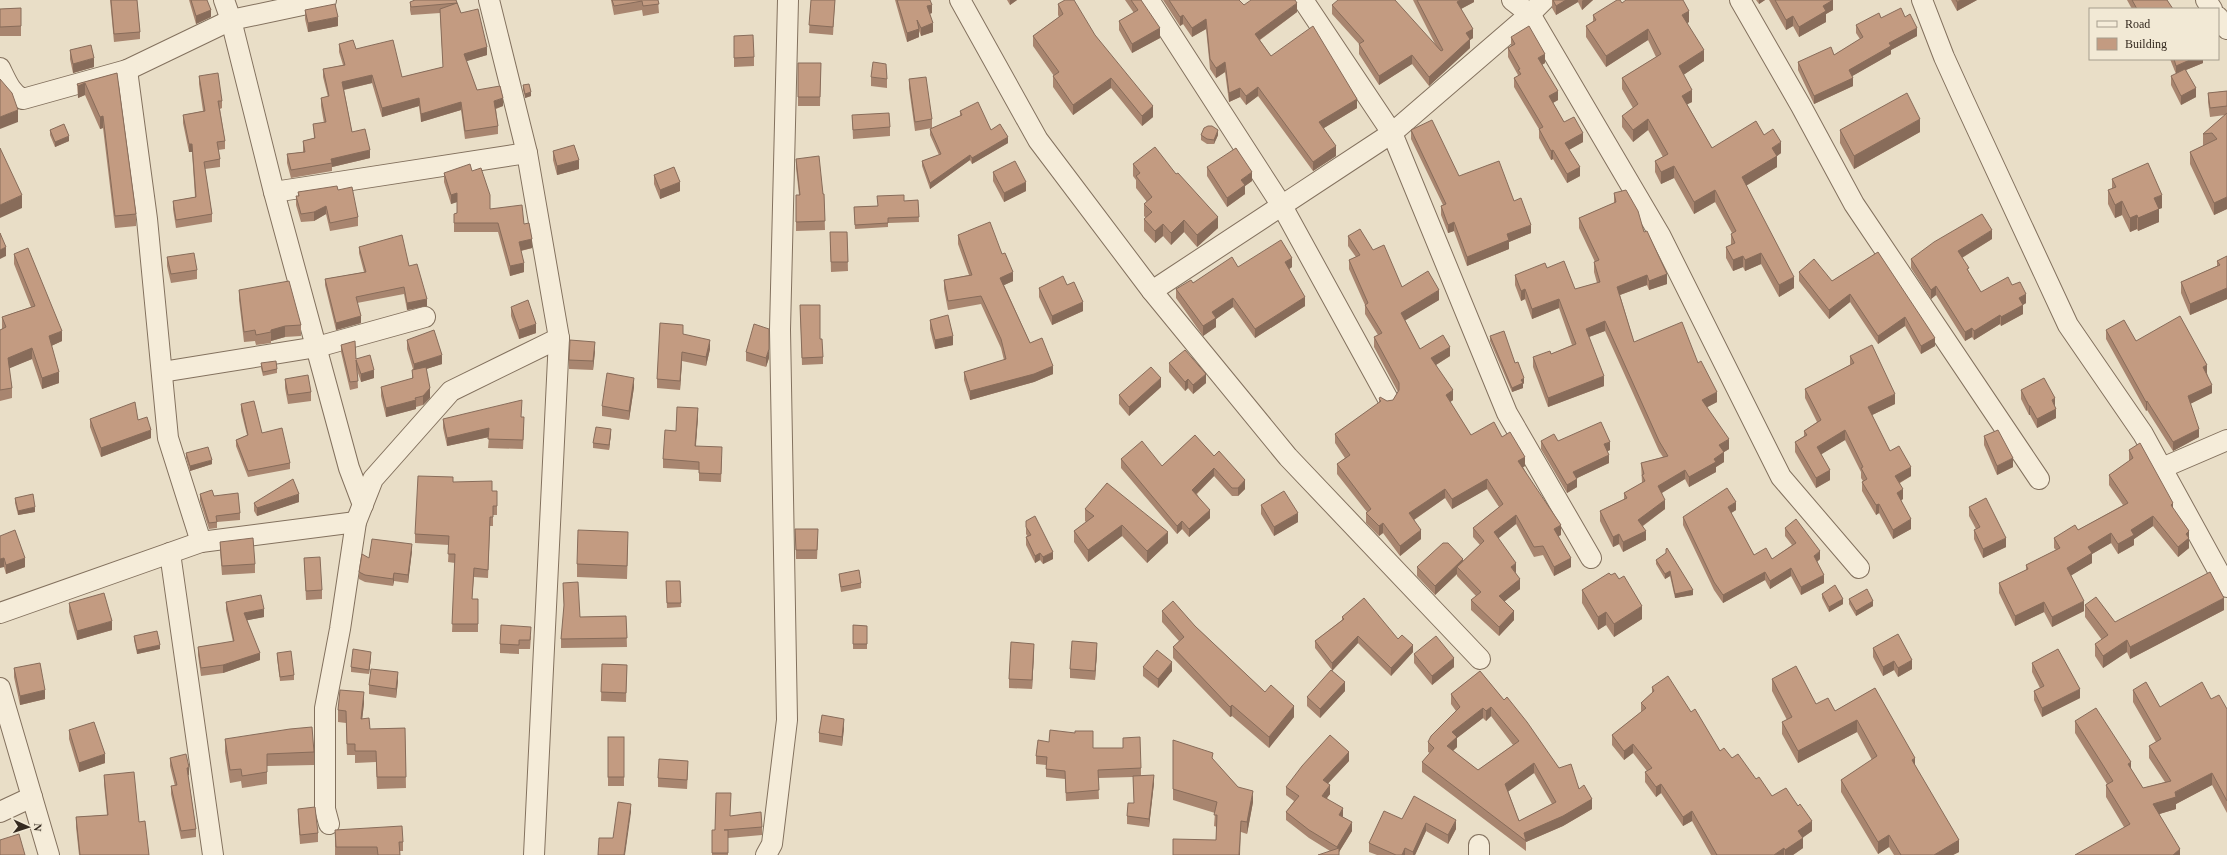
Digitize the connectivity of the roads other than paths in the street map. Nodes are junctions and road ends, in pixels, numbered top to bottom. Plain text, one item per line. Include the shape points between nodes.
1 (224, 0) edge
2 (326, 0) edge
3 (489, 0) edge
4 (788, 0) edge
5 (960, 0) edge
6 (1149, 0) edge
7 (1303, 0) edge
8 (1512, 0) edge
9 (1544, 0) edge
10 (1740, 0) edge
11 (1922, 0) edge
12 (1530, 14) junction
13 (2219, 18) edge
14 (232, 20) junction
15 (2227, 29) edge
16 (0, 68) edge
17 (127, 70) junction
18 (1392, 132) junction
19 (527, 153) junction
20 (274, 192) junction
21 (1282, 206) junction
22 (1152, 291) junction
23 (425, 317) dead end
24 (559, 338) junction
25 (317, 346) junction
26 (162, 372) junction
27 (1388, 399) edge
28 (2227, 440) edge
29 (2162, 468) junction
30 (2039, 479) dead end
31 (359, 513) junction
32 (201, 542) junction
33 (170, 553) junction
34 (1591, 558) dead end
35 (1859, 568) dead end
36 (2227, 588) edge
37 (0, 613) edge
38 (1480, 659) dead end
39 (0, 688) edge
40 (32, 797) junction
41 (0, 812) edge
42 (329, 824) dead end
43 (49, 855) edge
44 (213, 855) edge
45 (534, 855) edge
46 (766, 855) edge

1 - 14 street
2 - 14 street
3 - 19 street
4 - 46 street via 780,330 787,720 772,844
5 - 22 street via 1038,140
6 - 21 street
7 - 18 street
8 - 12 street
9 - 12 street
10 - 30 street via 1854,204
11 - 29 street via 1952,76 2068,325 2143,434
12 - 18 street
12 - 35 street via 1660,235 1781,477
13 - 15 street
14 - 17 street
14 - 20 street
16 - 17 street via 11,89 23,100
17 - 26 street via 147,219
18 - 21 street
18 - 34 street via 1507,413
19 - 20 street
19 - 24 street
20 - 25 street
21 - 22 street
21 - 27 street
22 - 38 street via 1288,457
23 - 25 street
24 - 31 street via 450,391 373,480
24 - 45 street
25 - 26 street
25 - 31 street
26 - 32 street via 168,438
28 - 29 street
29 - 36 street
31 - 32 street
31 - 42 street via 325,708 326,809
32 - 33 street
33 - 37 street
33 - 44 street
39 - 40 street
40 - 41 street
40 - 43 street

